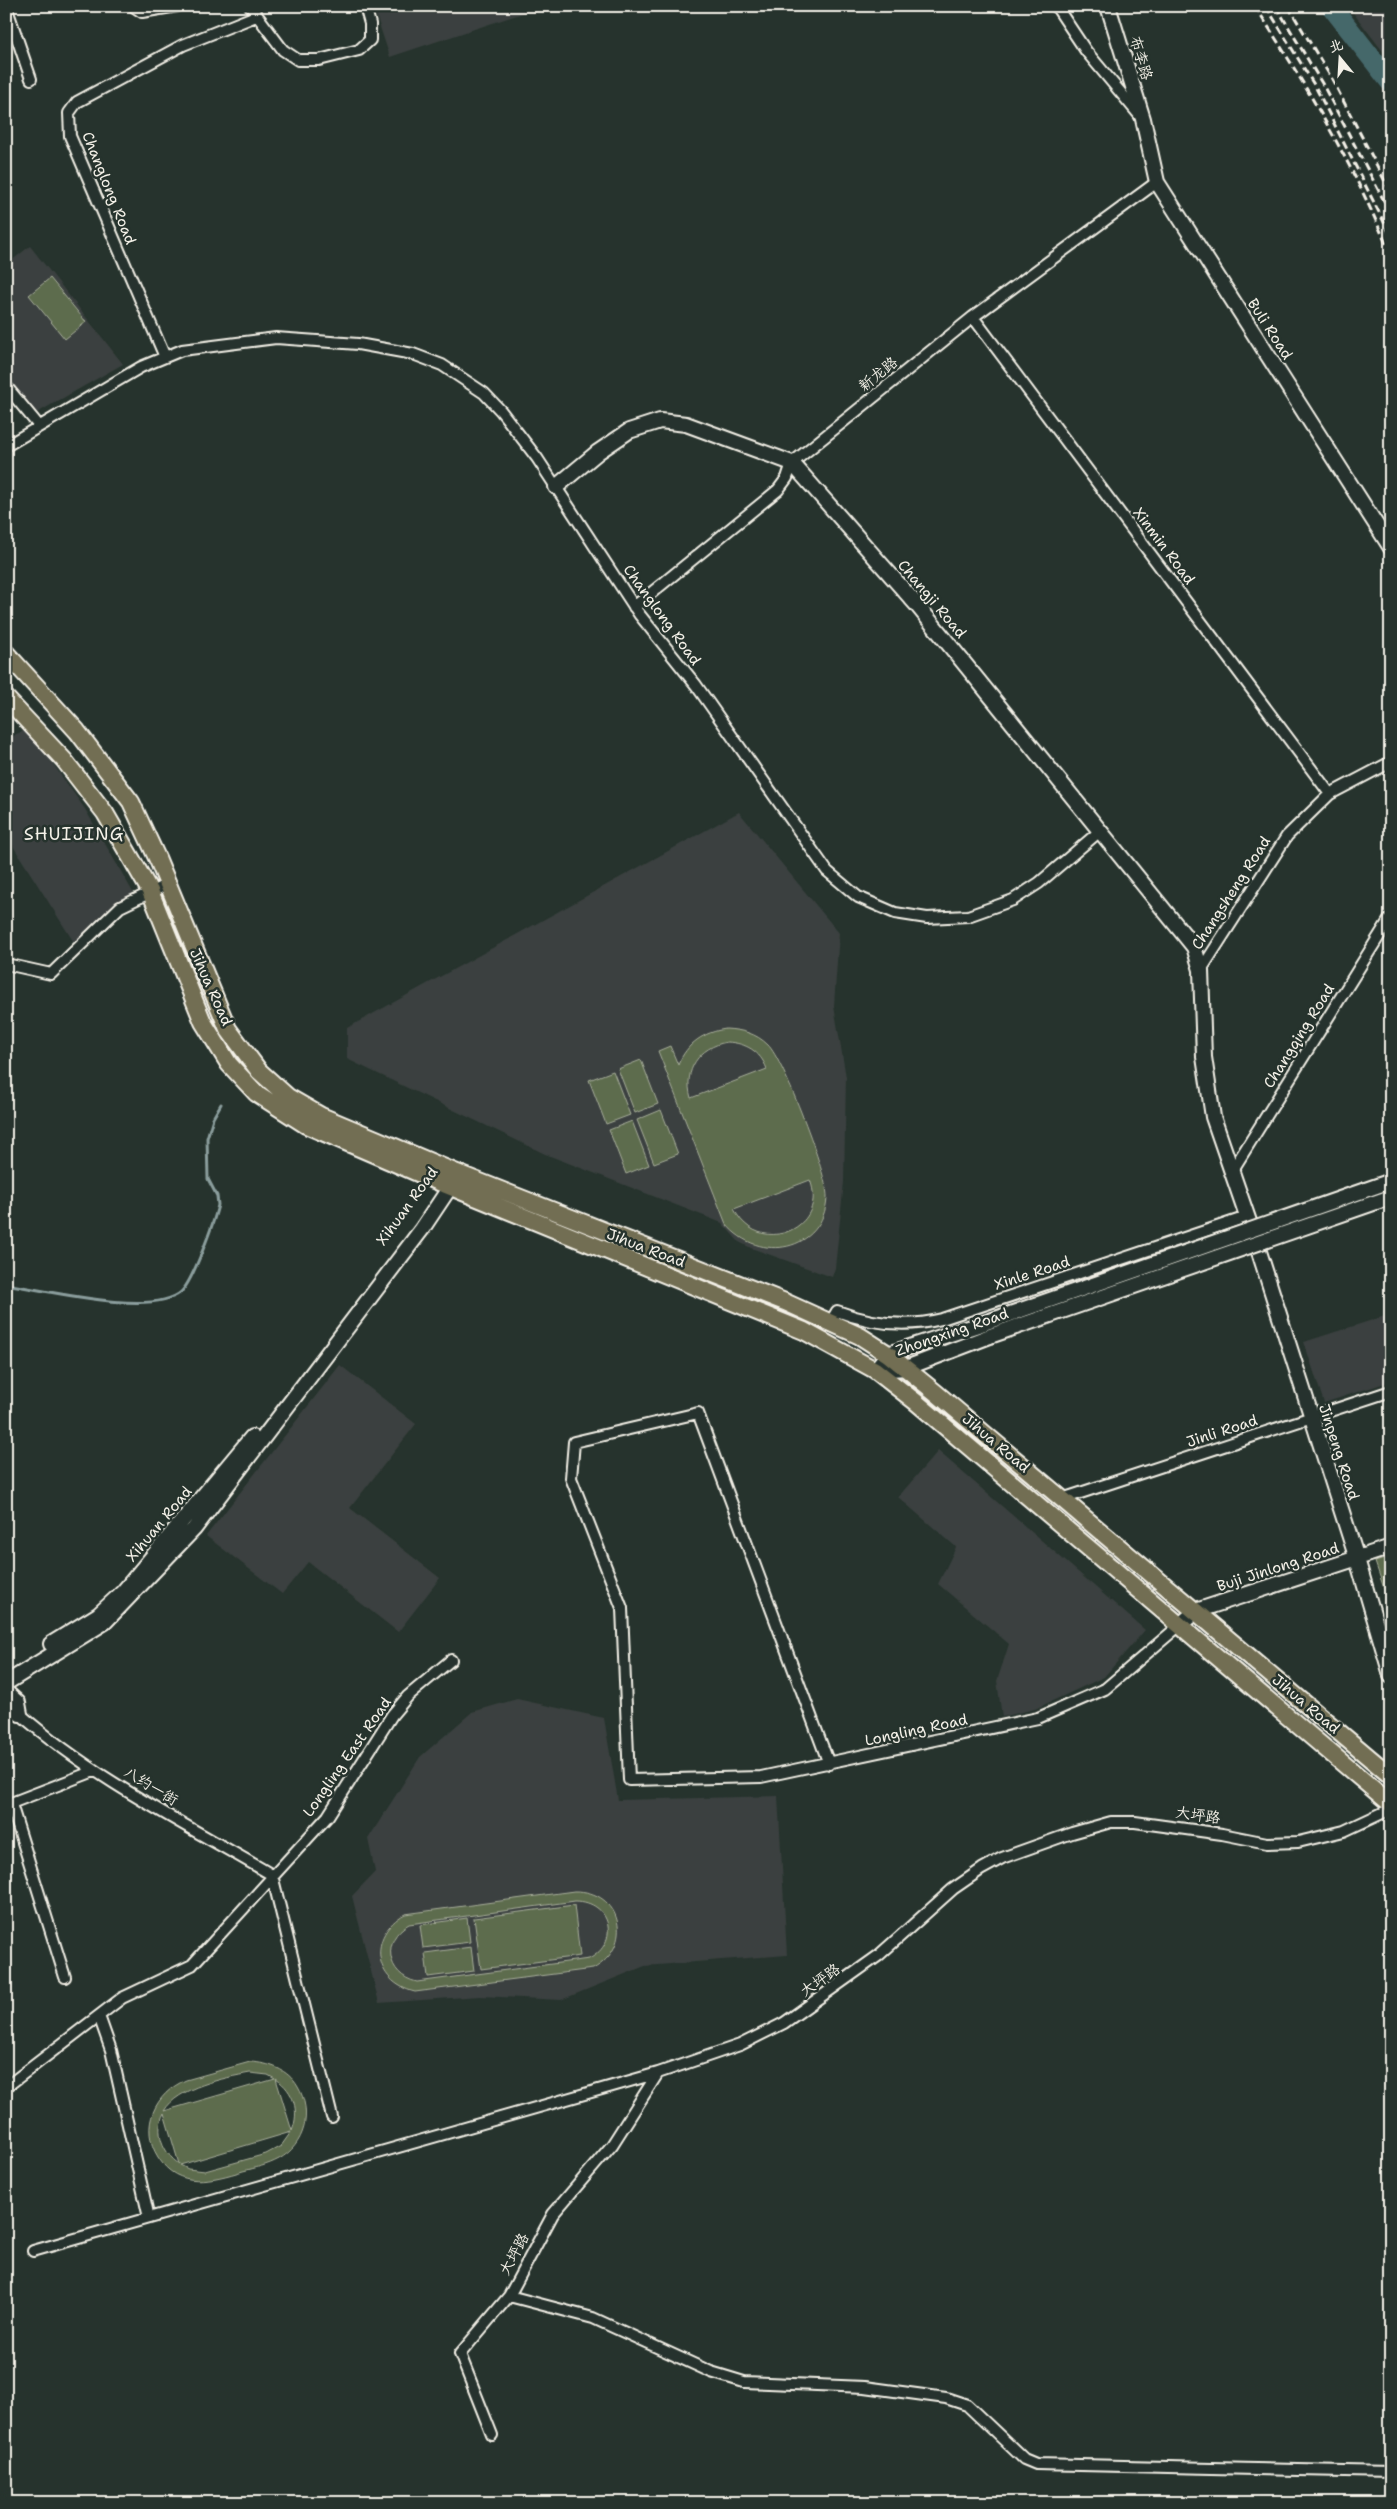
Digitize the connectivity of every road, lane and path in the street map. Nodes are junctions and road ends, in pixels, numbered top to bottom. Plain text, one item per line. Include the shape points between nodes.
1 (6, 6) edge
2 (134, 6) edge
3 (178, 6) edge
4 (250, 6) edge
5 (365, 6) edge
6 (1056, 6) edge
7 (1108, 6) edge
8 (256, 16) junction
9 (31, 79) dead end
10 (1143, 119) junction
11 (1157, 182) junction
12 (973, 317) junction
13 (165, 357) junction
14 (6, 386) edge
15 (39, 426) junction
16 (6, 446) edge
17 (792, 463) junction
18 (556, 487) junction
19 (1391, 548) edge
20 (634, 607) junction
21 (6, 653) edge
22 (6, 698) edge
23 (1391, 762) edge
24 (1330, 794) junction
25 (1100, 831) junction
26 (168, 884) junction
27 (150, 891) junction
28 (1391, 917) edge
29 (6, 964) edge
30 (1201, 970) junction
31 (1232, 1171) junction
32 (448, 1180) junction
33 (1391, 1183) edge
34 (1391, 1192) edge
35 (1391, 1196) edge
36 (1247, 1217) junction
37 (1253, 1235) junction
38 (830, 1323) junction
39 (888, 1354) junction
40 (906, 1368) junction
41 (875, 1370) junction
42 (1391, 1391) edge
43 (1311, 1417) junction
44 (1062, 1499) junction
45 (1391, 1547) edge
46 (1356, 1559) junction
47 (1196, 1611) junction
48 (1180, 1625) junction
49 (451, 1660) dead end
50 (6, 1673) edge
51 (1391, 1675) edge
52 (6, 1682) edge
53 (6, 1692) edge
54 (6, 1707) edge
55 (20, 1714) junction
56 (830, 1764) junction
57 (94, 1771) junction
58 (1391, 1776) edge
59 (1391, 1804) edge
60 (9, 1805) edge
61 (1391, 1809) edge
62 (272, 1875) junction
63 (65, 1976) dead end
64 (99, 2016) junction
65 (658, 2072) junction
66 (6, 2087) edge
67 (332, 2117) dead end
68 (149, 2218) junction
69 (33, 2251) dead end
70 (509, 2296) junction
71 (492, 2435) dead end
72 (1391, 2472) edge

1 - 9 street
2 - 3 street via 142,12
4 - 8 street
5 - 8 street via 370,40 359,50 319,60 298,60 283,50
6 - 10 street via 1086,51
7 - 10 main road, 布李路
8 - 13 street, Changlong Road via 182,45 77,102 68,113 70,136
10 - 11 main road, Buli Road
11 - 12 street, 新龙路
11 - 19 main road, Buli Road
12 - 17 street, 新龙路
12 - 24 street, Xinmin Road
13 - 15 street, Changlong Road via 141,367
13 - 18 street, Changlong Road via 182,350 276,338 358,344 414,354 442,365 484,393 501,411
14 - 15 street
15 - 16 street, Changlong Road
17 - 18 main road, Changji Road via 686,424 660,420 629,431
17 - 20 street, 新龙路 via 778,490
17 - 25 main road, Changji Road via 917,606
18 - 20 street, Changlong Road
20 - 25 street, Changlong Road via 696,685 828,871 858,897 895,913 927,918 968,916 1013,900
21 - 26 main road, Jihua Road via 77,731 131,802
22 - 27 main road, Jihua Road via 64,760 105,813
23 - 24 street, Changsheng Road
24 - 30 street, Changsheng Road via 1287,836
25 - 30 main road, Changji Road via 1194,947
26 - 27 street
26 - 32 main road, Jihua Road via 228,1029 260,1071 288,1097
27 - 29 street via 120,907 51,974
27 - 32 main road, Jihua Road via 203,1022 229,1064 256,1093 306,1125
28 - 31 street, Changqing Road
30 - 31 main road, Changsheng Road via 1204,1057 1213,1117
31 - 36 main road, Changsheng Road
32 - 38 main road, Jihua Road via 785,1302
32 - 41 main road, Jihua Road via 804,1331
32 - 50 main road, Xihuan Road via 275,1410 123,1592 98,1615
32 - 52 main road, Xihuan Road via 422,1230 194,1529 105,1622
33 - 37 street
33 - 39 main road, Zhongxing Road, bridge
34 - 37 street
35 - 40 main road, Zhongxing Road, bridge
36 - 37 main road, Changsheng Road
36 - 38 street, Xinle Road via 923,1324 858,1319 837,1311
37 - 43 main road, Jinpeng Road
38 - 39 main road, Jihua Road via 860,1336
39 - 40 main road, Jihua Road
39 - 41 main road, Zhongxing Road
40 - 41 main road, Zhongxing Road
40 - 44 main road, Jihua Road
41 - 48 main road, Jihua Road
42 - 43 street, Jinli Road
43 - 44 street, Jinli Road
43 - 46 main road, Jinpeng Road
44 - 47 main road, Jihua Road
45 - 46 main road, Buji Jinlong Road
46 - 47 main road, Buji Jinlong Road
46 - 51 main road, Jinpeng Road
47 - 48 main road, Buji Jinlong Road
47 - 58 main road, Jihua Road
48 - 56 street, Longling Road via 1105,1689 1038,1718
48 - 59 main road, Jihua Road
49 - 62 street, Longling East Road via 408,1696 392,1715 328,1816
53 - 55 main road via 18,1703
54 - 55 main road
55 - 57 street, 八约一街
56 - 56 street, Longling Road via 698,1413 574,1442 571,1478 622,1608 629,1780 761,1777
57 - 60 street
57 - 62 street, 八约一街
60 - 63 street
61 - 65 street, 大坪路 via 1344,1831 1298,1842 1267,1843 1135,1822 1111,1822 1037,1845 1002,1858 953,1889 878,1956 784,2023 740,2045
62 - 64 street, Longling East Road via 192,1965 122,1998
62 - 67 street
64 - 66 street, Longling East Road
64 - 68 street via 111,2050
65 - 68 street
65 - 70 street, 大坪路 via 612,2145 553,2214
68 - 69 street
70 - 71 street, 大坪路 via 460,2354
70 - 72 street via 594,2318 711,2372 744,2382 865,2387 946,2398 967,2406 1024,2459 1036,2464

